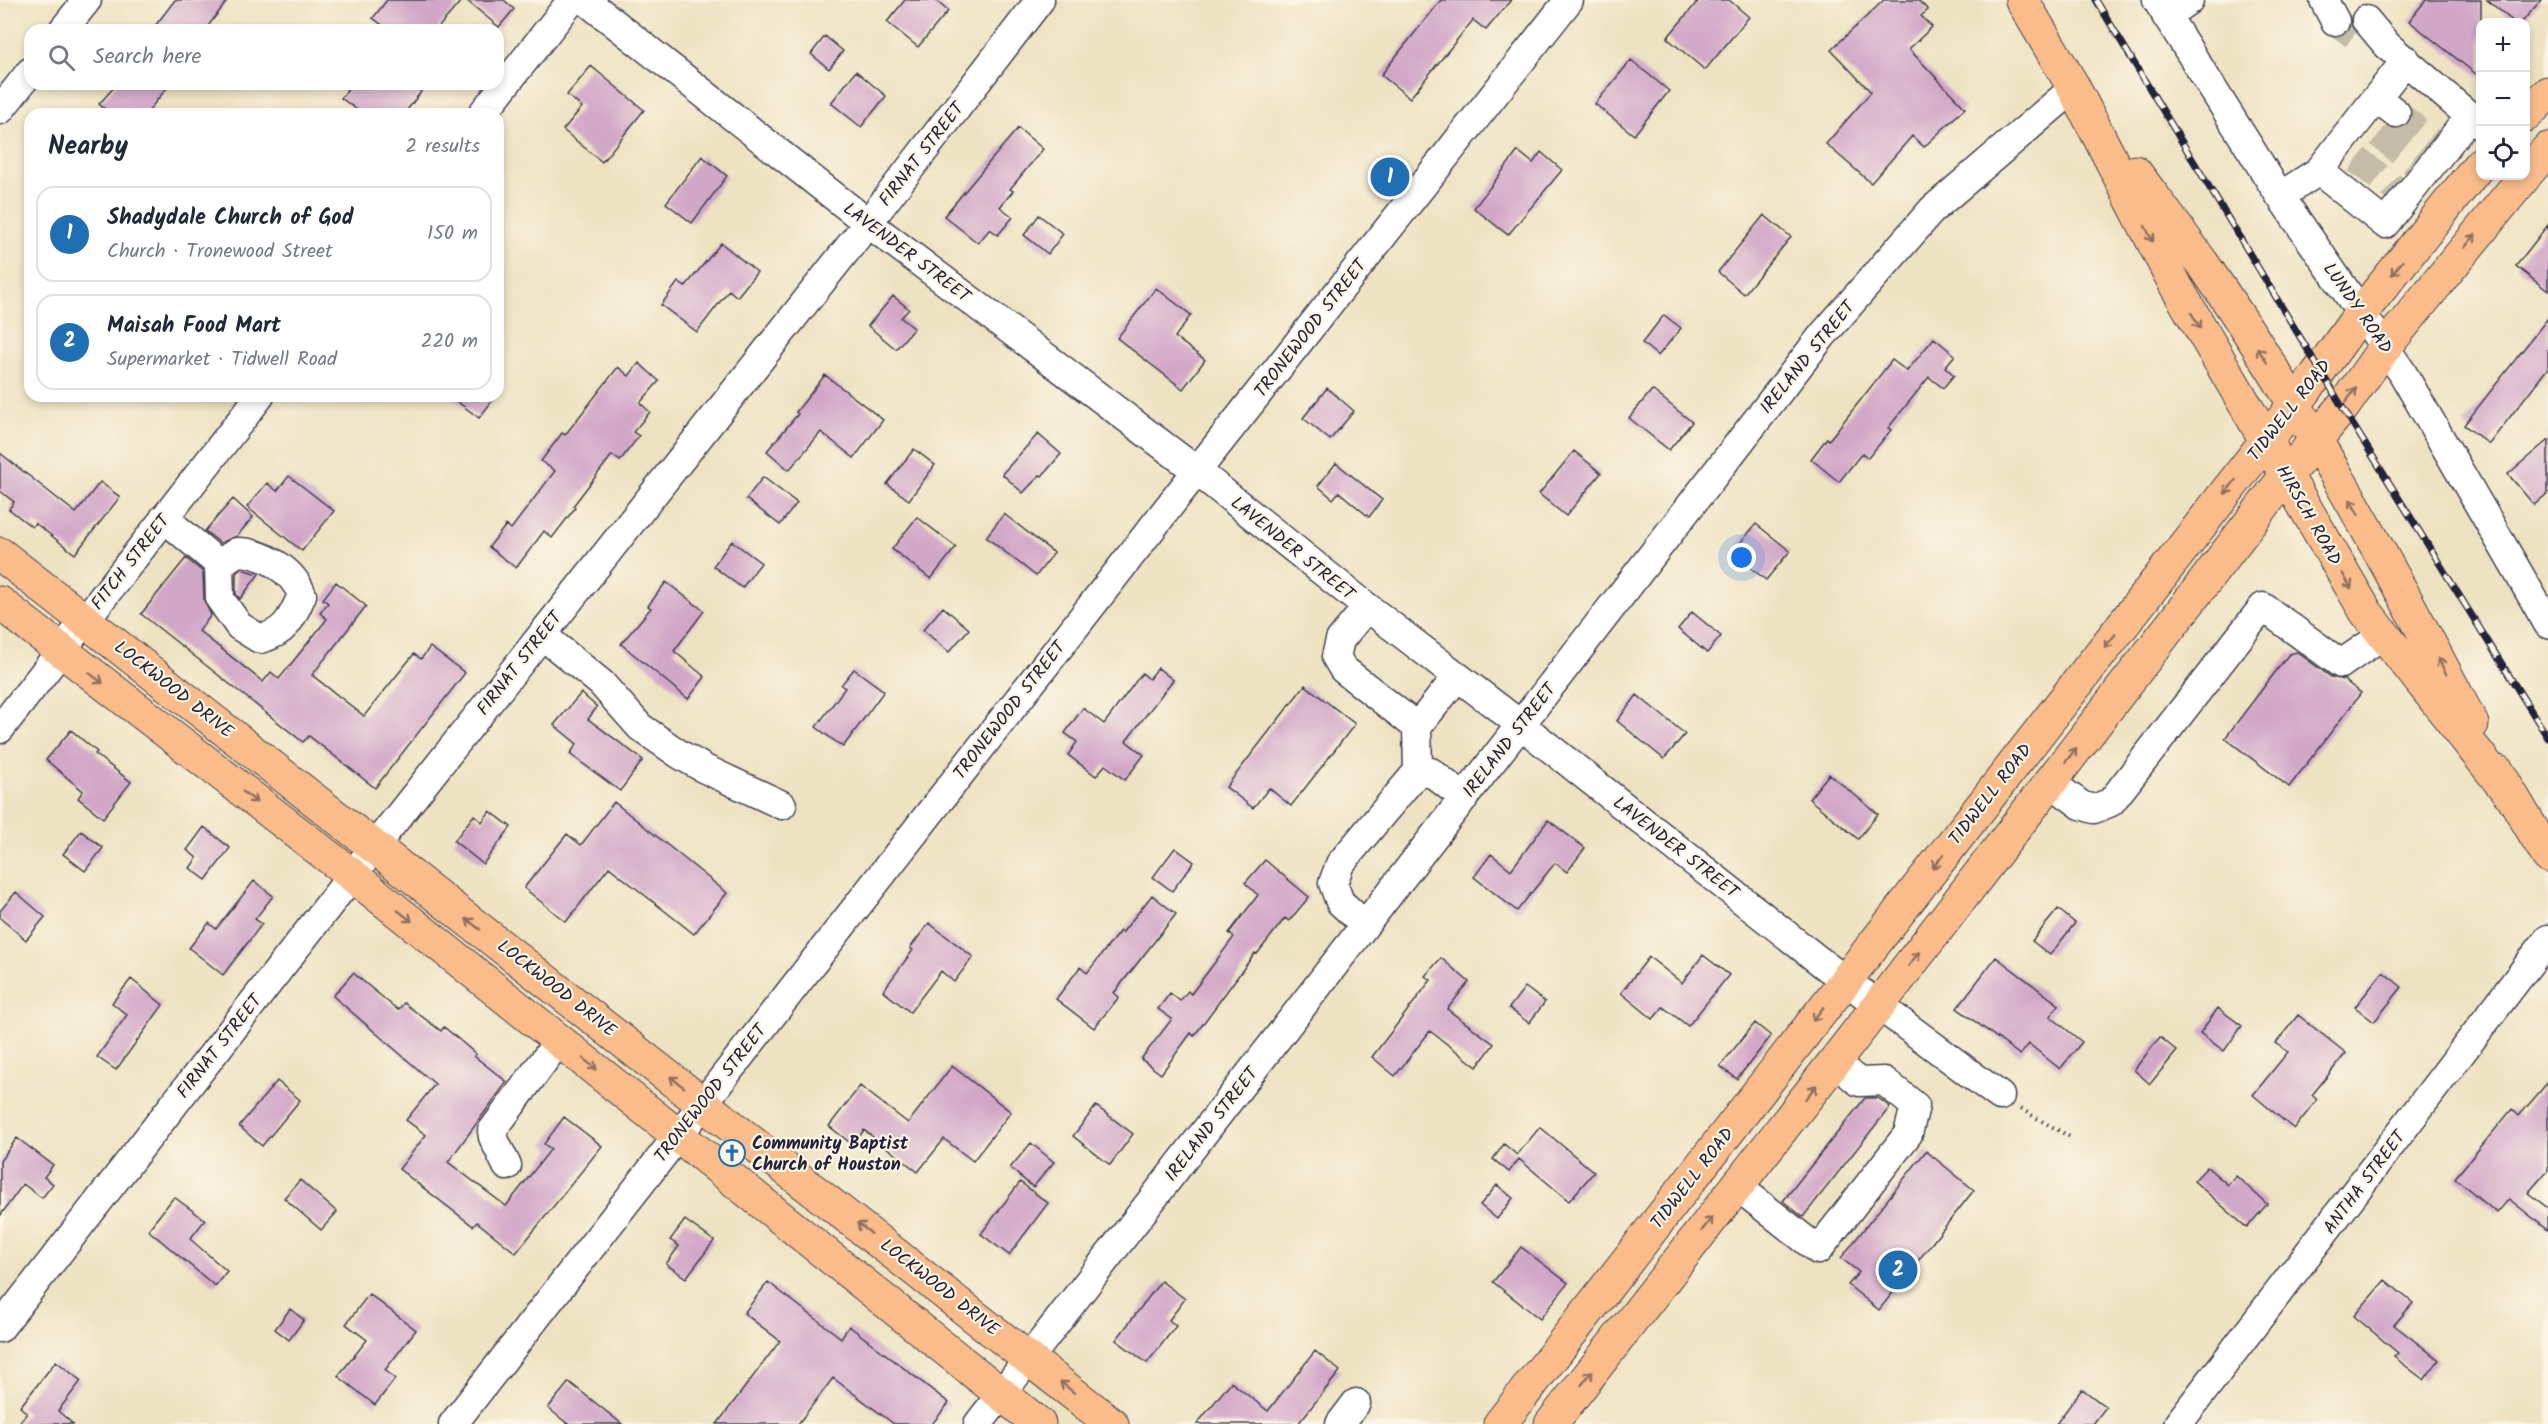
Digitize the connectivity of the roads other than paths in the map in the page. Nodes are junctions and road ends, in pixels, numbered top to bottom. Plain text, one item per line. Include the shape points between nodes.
1 (87, 0) edge
2 (572, 0) edge
3 (585, 0) edge
4 (1040, 0) edge
5 (1569, 0) edge
6 (2022, 0) edge
7 (2171, 5) edge
8 (2343, 14) tunnel mouth
9 (68, 24) edge
10 (2396, 52) junction
11 (24, 80) edge
12 (504, 86) edge
13 (2074, 88) junction
14 (501, 90) edge
15 (2548, 93) edge
16 (487, 108) edge
17 (0, 110) edge
18 (2530, 111) edge
19 (2475, 120) edge
20 (2548, 149) edge
21 (2530, 169) edge
22 (2476, 170) edge
23 (2319, 171) junction
24 (2521, 180) edge
25 (2280, 196) junction
26 (868, 223) junction
27 (2361, 313) junction
28 (2385, 347) junction
29 (255, 402) edge
30 (2294, 405) junction
31 (2266, 441) junction
32 (2315, 441) junction
33 (1197, 471) junction
34 (2286, 476) junction
35 (164, 518) junction
36 (0, 554) edge
37 (219, 564) dead end
38 (2539, 586) edge
39 (0, 603) edge
40 (1367, 607) junction
41 (85, 619) junction
42 (2548, 624) edge
43 (2383, 634) junction
44 (542, 635) junction
45 (60, 651) junction
46 (1457, 677) junction
47 (1521, 725) junction
48 (1416, 727) junction
49 (0, 729) edge
50 (2018, 759) junction
51 (1418, 771) junction
52 (2050, 782) junction
53 (2508, 792) junction
54 (1464, 798) junction
55 (782, 805) dead end
56 (374, 847) junction
57 (2548, 856) edge
58 (352, 875) junction
59 (1365, 925) junction
60 (2548, 939) edge
61 (1845, 980) junction
62 (1878, 1006) junction
63 (560, 1040) junction
64 (1834, 1062) junction
65 (2000, 1096) road end
66 (703, 1102) junction
67 (678, 1134) junction
68 (507, 1166) dead end
69 (1737, 1186) junction
70 (1591, 1308) junction
71 (0, 1328) edge
72 (1623, 1332) junction
73 (1030, 1358) junction
74 (1002, 1394) junction
75 (453, 1424) edge
76 (978, 1424) edge
77 (1039, 1424) edge
78 (1112, 1424) edge
79 (1500, 1424) edge
80 (1551, 1424) edge
81 (2178, 1424) edge

1 - 9 street
2 - 12 street
3 - 26 street, LAVENDER STREET
4 - 26 street, FIRNAT STREET
5 - 33 street, TRONEWOOD STREET
6 - 13 main road, HIRSCH ROAD
7 - 25 street, LUNDY ROAD
8 - 10 street
10 - 19 street
10 - 23 street via 2378,116 2348,153
11 - 17 street
30 -> 13 main road, HIRSCH ROAD via 2203,265
13 -> 31 main road, HIRSCH ROAD via 2176,286
13 - 47 street, IRELAND STREET via 1933,209 1822,336
14 - 16 street
15 - 18 main road
19 - 23 street via 2429,157 2401,193 2385,224
20 - 21 main road
22 -> 27 main road, TIDWELL ROAD
23 - 25 street
28 -> 24 main road
25 - 27 street, LUNDY ROAD
26 - 33 street, LAVENDER STREET
26 - 44 street, FIRNAT STREET
27 - 28 street, LUNDY ROAD
27 - 30 main road, TIDWELL ROAD
32 -> 28 main road
28 - 38 street, LUNDY ROAD
29 - 35 street, FITCH STREET
30 - 31 main road, TIDWELL ROAD
30 - 32 main road, HIRSCH ROAD
31 - 34 main road, HIRSCH ROAD
31 -> 50 main road, TIDWELL ROAD
32 - 34 main road
53 -> 32 main road, HIRSCH ROAD via 2404,592
33 - 40 street, LAVENDER STREET
33 - 66 street, TRONEWOOD STREET
34 -> 43 main road, HIRSCH ROAD
52 -> 34 main road
35 - 37 street
35 - 41 street, FITCH STREET
36 - 41 main road, LOCKWOOD DRIVE
38 - 42 street, LUNDY ROAD
39 - 45 main road
40 - 46 street, LAVENDER STREET
40 - 48 street via 1340,640 1336,657 1344,669
41 - 45 street, FITCH STREET
41 - 56 main road, LOCKWOOD DRIVE
43 - 52 street via 2342,663 2263,607 2111,802 2094,809 2081,805
43 - 53 main road, HIRSCH ROAD
44 - 55 street via 600,683 640,727 705,769
44 - 56 street, FIRNAT STREET
45 - 49 street, FITCH STREET
45 -> 58 main road
46 - 47 street, LAVENDER STREET
46 - 48 street
47 - 54 street, IRELAND STREET
47 - 61 street, LAVENDER STREET
48 - 51 street
50 - 52 main road
50 -> 61 main road, TIDWELL ROAD
51 - 54 street via 1431,772
51 - 59 street via 1336,873 1333,883 1340,902
62 -> 52 main road
53 - 57 main road, HIRSCH ROAD
54 - 59 street, IRELAND STREET
56 - 58 street, FIRNAT STREET
66 -> 56 main road, LOCKWOOD DRIVE
58 -> 63 main road
58 - 71 street, FIRNAT STREET
59 - 73 street, IRELAND STREET
60 - 81 street, ANTHA STREET
61 - 62 street, LAVENDER STREET
61 -> 70 main road, TIDWELL ROAD
62 - 64 main road
62 - 65 street, LAVENDER STREET
63 -> 67 main road
63 - 68 street via 492,1131
69 -> 64 main road
64 - 69 street via 1859,1082 1884,1081 1915,1106 1908,1134 1818,1250
66 - 67 street, TRONEWOOD STREET
73 -> 66 main road, LOCKWOOD DRIVE
67 - 74 main road
67 - 75 street, TRONEWOOD STREET
72 -> 69 main road
70 - 72 main road
70 - 79 main road, TIDWELL ROAD
80 -> 72 main road
73 - 74 street, IRELAND STREET
78 -> 73 main road, LOCKWOOD DRIVE
74 - 76 street, IRELAND STREET
74 - 77 main road

